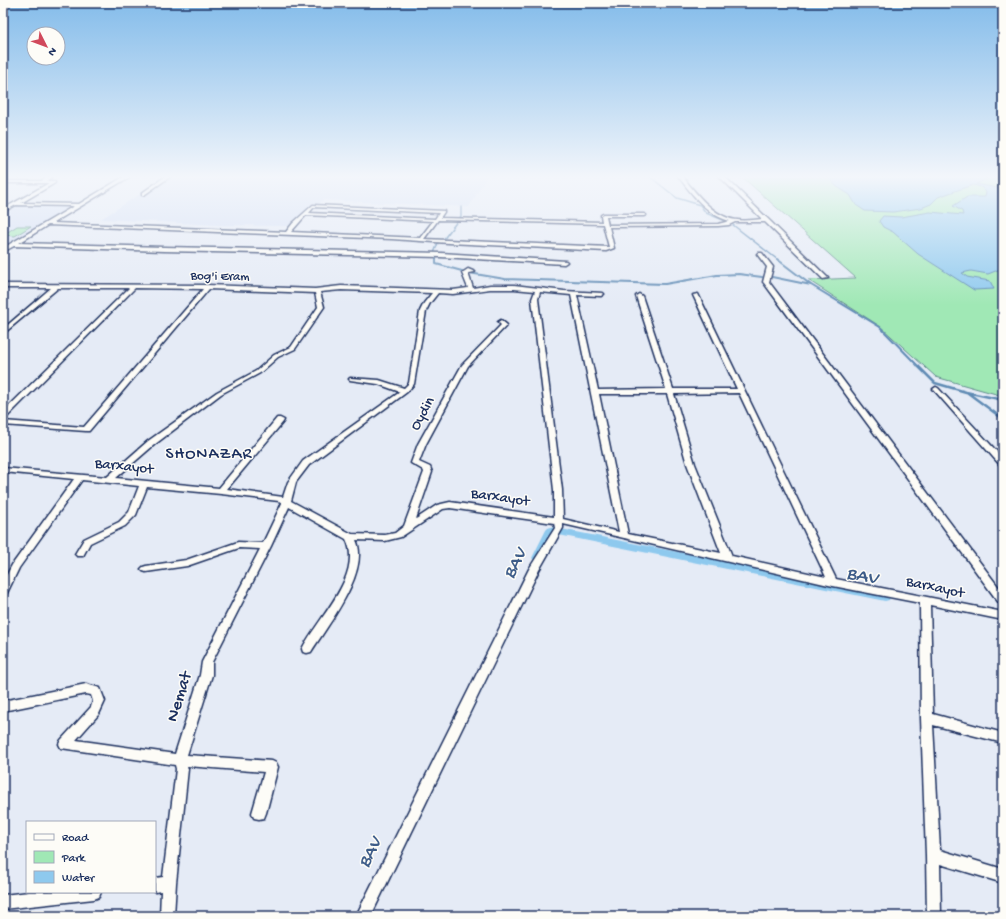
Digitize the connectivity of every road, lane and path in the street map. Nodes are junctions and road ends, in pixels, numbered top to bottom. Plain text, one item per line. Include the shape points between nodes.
1 (57, 219) edge
2 (301, 219) edge
3 (412, 219) edge
4 (604, 219) edge
5 (729, 219) edge
6 (436, 220) junction
7 (767, 220) joint
8 (734, 221) junction
9 (48, 224) junction
10 (605, 225) junction
11 (287, 234) junction
12 (421, 240) junction
13 (12, 244) junction
14 (3, 250) edge
15 (760, 254) dead end
16 (564, 262) dead end
17 (472, 272) dead end
18 (825, 278) dead end
19 (3, 286) edge
20 (57, 286) junction
21 (133, 286) junction
22 (207, 287) junction
23 (538, 289) junction
24 (471, 290) junction
25 (317, 291) junction
26 (436, 292) junction
27 (574, 294) junction
28 (601, 294) dead end
29 (696, 295) dead end
30 (639, 296) dead end
31 (500, 322) dead end
32 (3, 332) edge
33 (352, 379) dead end
34 (936, 389) dead end
35 (405, 391) junction
36 (670, 391) junction
37 (742, 391) junction
38 (595, 392) junction
39 (3, 416) edge
40 (280, 420) dead end
41 (3, 423) edge
42 (1003, 462) edge
43 (3, 470) edge
44 (80, 477) junction
45 (109, 480) junction
46 (144, 484) junction
47 (221, 491) junction
48 (286, 503) junction
49 (557, 528) junction
50 (408, 530) junction
51 (624, 536) junction
52 (350, 537) junction
53 (266, 546) junction
54 (80, 554) dead end
55 (728, 558) junction
56 (146, 569) dead end
57 (833, 582) junction
58 (3, 592) edge
59 (925, 600) junction
60 (1003, 600) edge
61 (1003, 616) edge
62 (306, 650) dead end
63 (3, 706) edge
64 (927, 718) junction
65 (1003, 738) edge
66 (179, 760) junction
67 (258, 813) dead end
68 (933, 855) junction
69 (1003, 876) edge
70 (162, 884) edge
71 (85, 893) edge
72 (3, 902) edge
73 (167, 916) edge
74 (363, 916) edge
75 (934, 916) edge

1 - 9 street
2 - 11 street
3 - 6 street
4 - 10 street
5 - 8 street
6 - 10 street
6 - 12 street
7 - 8 street
7 - 18 street
8 - 10 street via 729,224
9 - 11 street
9 - 13 street
10 - 12 street via 611,249
11 - 12 street
13 - 14 street
13 - 16 street via 442,255
15 - 60 street via 770,267 766,282
17 - 24 street via 466,273
19 - 20 street, Bog'i Eram
20 - 21 street, Bog'i Eram
20 - 32 street
21 - 22 street, Bog'i Eram
21 - 39 street
22 - 25 street, Bog'i Eram
22 - 41 street via 86,429
23 - 24 street, Bog'i Eram via 514,287
23 - 27 street, Bog'i Eram
23 - 49 street via 535,299 558,490
24 - 26 street, Bog'i Eram
25 - 26 street, Bog'i Eram via 341,288
25 - 45 street via 321,307 293,348 276,356 258,372 219,393 151,443
26 - 35 street via 427,303 424,312 412,383
27 - 28 street, Bog'i Eram
27 - 38 street
29 - 37 street
30 - 36 street
31 - 50 street, Oydin via 504,325 465,365 422,444 415,463 428,472
33 - 35 street via 379,382
34 - 42 street
35 - 48 street, Nemat via 306,463 292,482
36 - 37 street
36 - 38 street
36 - 55 street via 691,464
37 - 57 street
38 - 51 street
40 - 47 street
43 - 44 street, Barxayot
44 - 45 street, Barxayot
44 - 58 street via 15,567
45 - 46 street, Barxayot
46 - 47 street, Barxayot
46 - 54 street via 133,513 122,524 87,541
47 - 48 street, Barxayot via 281,499
48 - 52 street, Barxayot
48 - 53 street, Nemat
49 - 50 street, Barxayot via 450,505 440,507
49 - 51 street, Barxayot
49 - 74 street via 534,568
50 - 52 street, Barxayot via 385,538
51 - 55 street, Barxayot
52 - 62 street via 356,555 347,586
53 - 56 street via 238,545 188,563
53 - 66 street, Nemat via 207,662 206,675
55 - 57 street, Barxayot
57 - 59 street, Barxayot
59 - 61 street, Barxayot
59 - 64 street
63 - 66 street via 86,689 96,691 99,701 95,710 65,744
64 - 65 street
64 - 68 street
66 - 67 street via 272,767
66 - 70 street, Nemat via 182,769
68 - 69 street
68 - 75 street
70 - 73 street, Nemat
71 - 72 street

